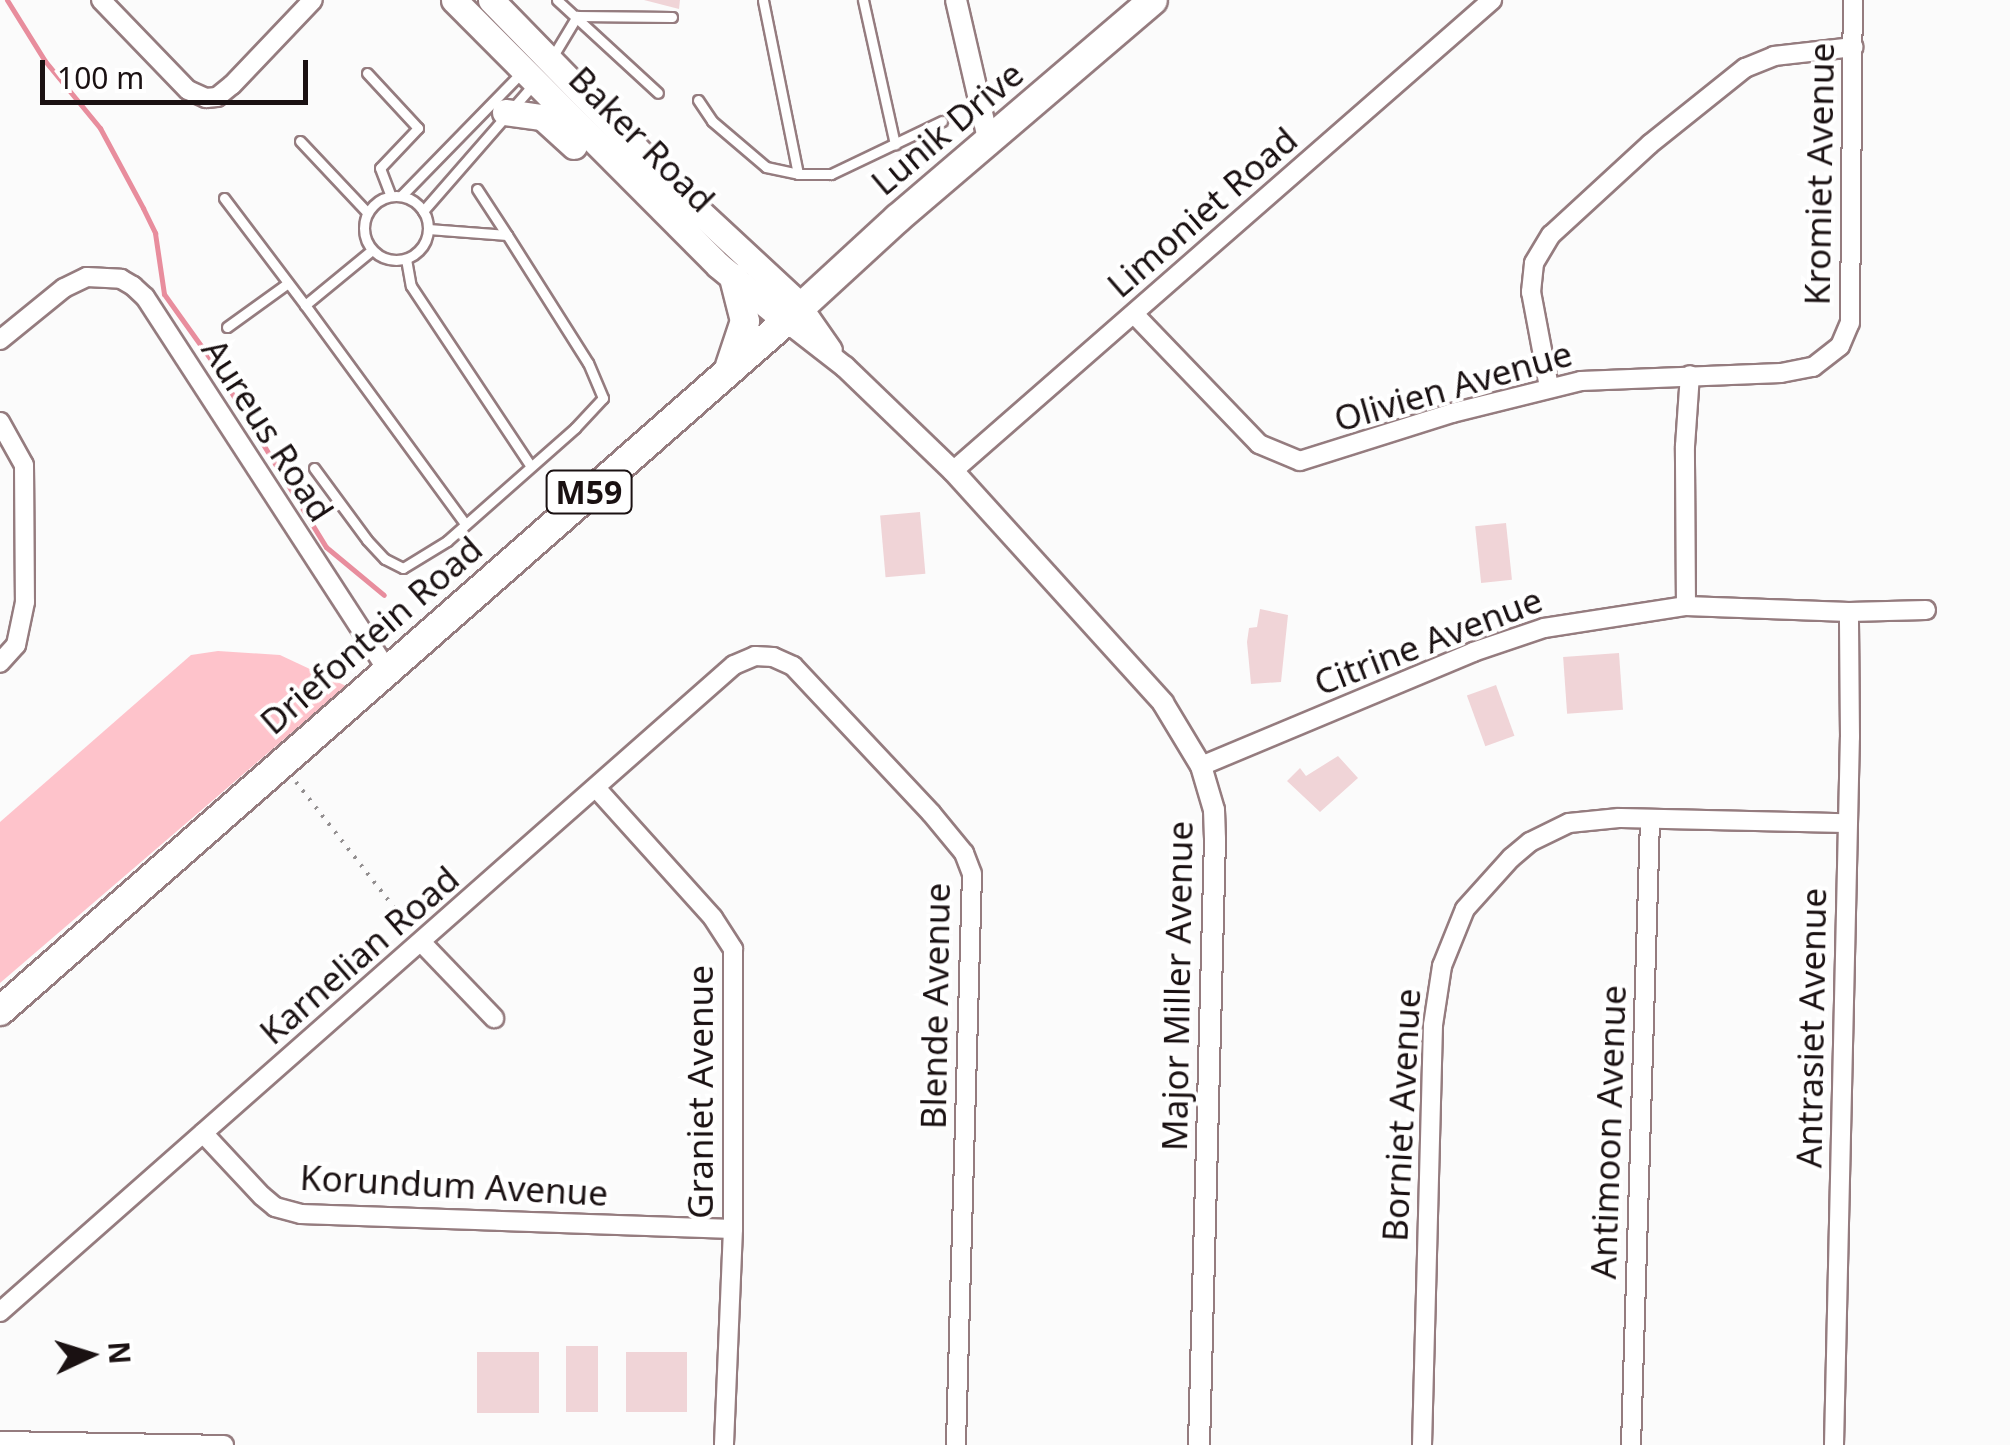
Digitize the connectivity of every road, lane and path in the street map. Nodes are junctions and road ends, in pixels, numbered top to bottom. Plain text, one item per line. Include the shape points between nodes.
1 (101, 0) edge
2 (313, 0) edge
3 (454, 0) edge
4 (492, 0) edge
5 (557, 0) edge
6 (763, 0) edge
7 (863, 0) edge
8 (956, 0) edge
9 (1153, 0) edge
10 (1492, 0) edge
11 (1853, 0) edge
12 (577, 16) junction
13 (672, 17) dead end
14 (1854, 48) junction
15 (549, 53) junction
16 (367, 72) dead end
17 (529, 77) junction
18 (658, 93) dead end
19 (698, 100) dead end
20 (506, 112) junction
21 (942, 121) dead end
22 (300, 140) dead end
23 (989, 143) junction
24 (895, 144) junction
25 (798, 174) junction
26 (477, 189) dead end
27 (644, 192) junction
28 (396, 196) junction
29 (224, 198) dead end
30 (423, 211) junction
31 (367, 212) junction
32 (428, 229) junction
33 (507, 235) junction
34 (372, 250) junction
35 (406, 259) junction
36 (734, 278) junction
37 (288, 284) junction
38 (305, 305) junction
39 (793, 315) junction
40 (1134, 315) junction
41 (228, 327) dead end
42 (0, 340) edge
43 (1840, 346) joint
44 (730, 368) junction
45 (1690, 375) junction
46 (1549, 387) junction
47 (0, 422) edge
48 (530, 465) junction
49 (314, 468) dead end
50 (953, 471) junction
51 (464, 522) junction
52 (1686, 606) junction
53 (1926, 610) dead end
54 (1848, 612) junction
55 (764, 656) joint
56 (0, 663) edge
57 (388, 670) junction
58 (282, 763) junction
59 (1201, 766) junction
60 (597, 789) junction
61 (1650, 820) junction
62 (1847, 823) junction
63 (422, 944) junction
64 (0, 1010) edge
65 (494, 1018) dead end
66 (203, 1133) junction
67 (733, 1230) junction
68 (0, 1312) edge
69 (0, 1440) edge
70 (224, 1445) edge
71 (724, 1445) edge
72 (956, 1445) edge
73 (1199, 1445) edge
74 (1422, 1445) edge
75 (1631, 1445) edge
76 (1834, 1445) edge

1 - 2 street via 188,90 211,98 232,85
3 - 17 main road, Baker Road
4 - 15 main road, Baker Road
5 - 12 lane
6 - 25 lane
7 - 24 lane
8 - 23 street
9 - 23 main road, Lunik Drive / M59
10 - 40 street, Limoniet Road
11 - 14 street, Kromiet Avenue
12 - 13 lane
12 - 15 lane
12 - 18 lane
14 - 43 street, Kromiet Avenue via 1850,323
14 - 46 street via 1774,56 1745,68 1551,236 1534,264 1532,292
15 - 17 lane
15 - 17 lane
15 - 39 main road, Baker Road
16 - 28 lane via 418,128 380,168
17 - 20 lane
17 - 27 main road, Baker Road
17 - 28 lane
19 - 25 lane via 766,166
20 - 27 main road via 542,117 605,174
20 - 30 lane
21 - 24 lane
22 - 31 lane
23 - 39 main road, Lunik Drive / M59
24 - 25 lane via 831,174
26 - 33 lane
27 - 36 main road, Baker Road
28 - 30 lane
28 - 31 lane
29 - 37 lane
30 - 32 lane
31 - 34 lane via 364,232
32 - 33 lane
32 - 35 lane via 422,248
33 - 48 lane via 603,398
34 - 35 lane via 388,260
34 - 38 lane
35 - 48 lane via 411,286
36 - 39 main road, Baker Road
36 - 44 main road via 745,321
37 - 38 lane
37 - 41 lane
38 - 51 lane
39 - 44 main road, Driefontein Road / M59
39 - 50 street, Major Miller Avenue
40 - 46 street, Olivien Avenue via 1244,431 1288,459 1312,460
40 - 50 street, Limoniet Road
42 - 57 street, Aureus Road via 64,288 87,278 121,279 145,298
43 - 45 street, Olivien Avenue via 1825,361 1790,372
44 - 57 main road, Driefontein Road / M59
45 - 46 street, Olivien Avenue via 1619,376
45 - 52 street
47 - 56 street via 21,452 25,496 22,623 16,645
48 - 51 lane
49 - 51 lane via 367,540 403,568
50 - 59 street, Major Miller Avenue via 1162,703
52 - 54 street, Citrine Avenue
52 - 59 street, Citrine Avenue via 1531,632
53 - 54 street, Citrine Avenue
54 - 62 street, Antrasiet Avenue
55 - 60 street, Karnelian Road via 734,665
55 - 72 street, Blende Avenue via 793,666 955,840 972,874
57 - 58 main road, Driefontein Road / M59
58 - 63 path
58 - 64 main road, Driefontein Road / M59
59 - 73 street, Major Miller Avenue via 1215,839
60 - 63 street, Karnelian Road
60 - 67 street, Graniet Avenue via 733,948
61 - 62 street, Borniet Avenue
61 - 74 street, Borniet Avenue via 1570,823 1530,842 1477,894 1450,941 1432,1026
61 - 75 street, Antimoon Avenue
62 - 76 street, Antrasiet Avenue
63 - 65 street
63 - 66 street, Karnelian Road
66 - 67 street, Korundum Avenue via 262,1196 300,1214
66 - 68 street, Karnelian Road
67 - 71 street, Graniet Avenue
69 - 70 street

